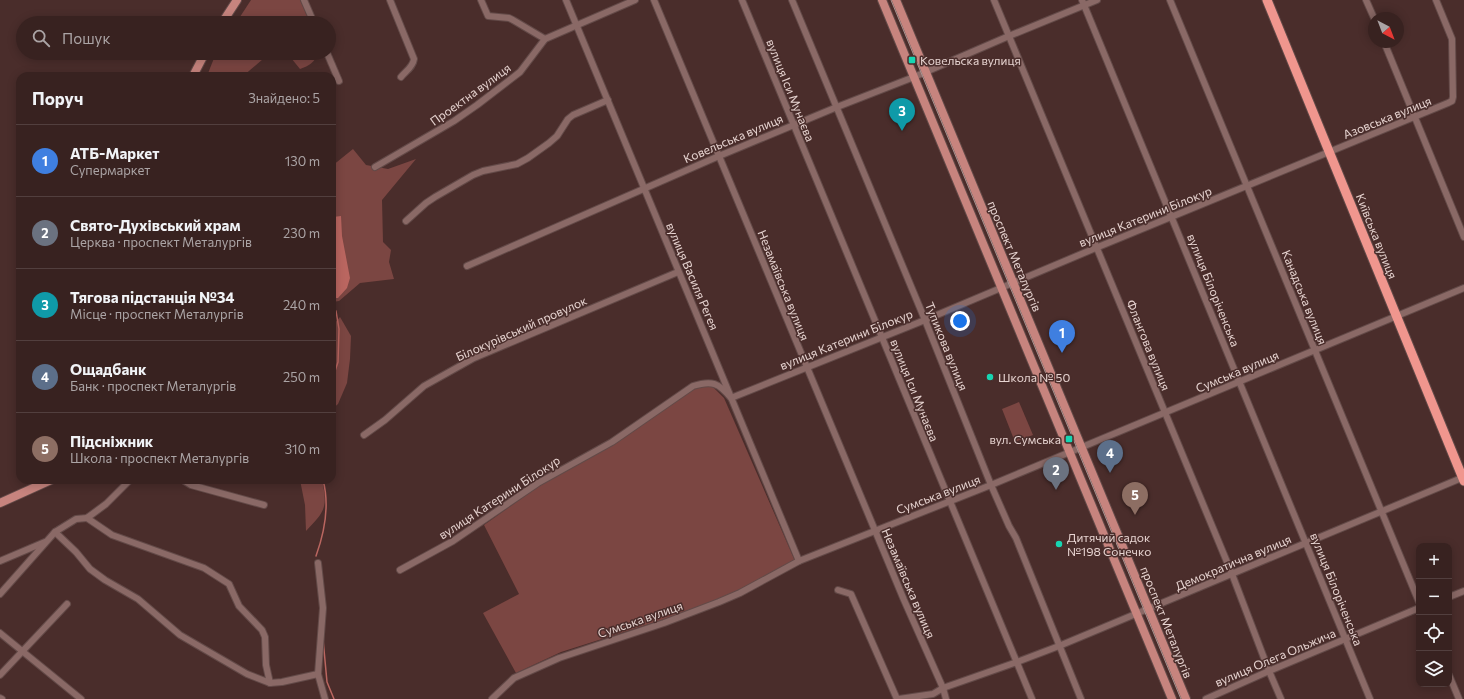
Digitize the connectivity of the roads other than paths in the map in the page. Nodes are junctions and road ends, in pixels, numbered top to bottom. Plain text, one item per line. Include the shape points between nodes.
1 (237, 0) edge
2 (304, 0) edge
3 (390, 0) edge
4 (481, 0) edge
5 (566, 0) edge
6 (635, 0) edge
7 (654, 0) edge
8 (742, 0) edge
9 (792, 0) edge
10 (882, 0) edge
11 (896, 0) edge
12 (994, 0) edge
13 (1097, 0) edge
14 (1170, 0) edge
15 (1267, 0) edge
16 (1366, 0) edge
17 (1436, 0) edge
18 (1083, 3) edge
19 (1371, 12) edge
20 (227, 16) edge
21 (311, 16) edge
22 (577, 26) junction
23 (1009, 36) junction
24 (545, 39) junction
25 (1387, 48) edge
26 (201, 60) edge
27 (330, 60) edge
28 (195, 72) edge
29 (335, 72) edge
30 (926, 72) junction
31 (336, 74) edge
32 (401, 76) dead end
33 (914, 77) junction
34 (339, 81) dead end
35 (608, 100) junction
36 (837, 107) junction
37 (1415, 116) junction
38 (794, 125) junction
39 (1330, 152) junction
40 (719, 156) junction
41 (375, 167) dead end
42 (1247, 185) junction
43 (645, 187) junction
44 (1172, 217) junction
45 (406, 221) dead end
46 (1464, 237) edge
47 (1098, 247) junction
48 (467, 266) dead end
49 (678, 272) junction
50 (1014, 282) junction
51 (1001, 288) junction
52 (1464, 288) edge
53 (1397, 316) junction
54 (925, 320) junction
55 (881, 336) junction
56 (1315, 350) junction
57 (806, 367) junction
58 (1240, 381) junction
59 (732, 398) junction
60 (1165, 412) junction
61 (364, 435) dead end
62 (1082, 447) junction
63 (1069, 452) junction
64 (1464, 478) edge
65 (42, 484) edge
66 (126, 484) edge
67 (189, 484) edge
68 (991, 485) junction
69 (949, 502) junction
70 (0, 503) edge
71 (264, 505) dead end
72 (1381, 512) junction
73 (87, 518) junction
74 (874, 530) junction
75 (55, 532) junction
76 (46, 541) junction
77 (1307, 543) junction
78 (0, 561) edge
79 (799, 561) junction
80 (318, 563) dead end
81 (400, 570) dead end
82 (1232, 574) junction
83 (838, 590) dead end
84 (1464, 591) edge
85 (0, 594) edge
86 (1416, 595) edge
87 (1452, 596) edge
88 (67, 604) dead end
89 (1149, 609) junction
90 (1416, 609) edge
91 (1137, 614) junction
92 (0, 633) edge
93 (1345, 639) junction
94 (1059, 646) junction
95 (22, 651) junction
96 (1017, 662) junction
97 (1269, 671) junction
98 (318, 674) junction
99 (0, 675) edge
100 (1452, 682) edge
101 (270, 683) junction
102 (943, 688) junction
103 (81, 699) edge
104 (324, 699) edge
105 (492, 699) edge
106 (898, 699) edge
107 (946, 699) edge
108 (1032, 699) edge
109 (1081, 699) edge
110 (1172, 699) edge
111 (1186, 699) edge
112 (1206, 699) edge
113 (1281, 699) edge
114 (1370, 699) edge
115 (1459, 699) edge

1 - 20 main road
2 - 21 street
3 - 32 street via 414,59 409,69
4 - 24 street via 488,16 509,18
5 - 22 street, вулиця Василя Регея
6 - 22 street
7 - 40 street, Незамаївська вулиця
8 - 38 street, вулиця Іси Мунаєва
9 - 36 street, Тупикова вулиця
10 - 33 main road, проспект Металургів
11 - 30 main road, проспект Металургів
12 - 23 street, Флангова вулиця
13 - 18 street, Ковельська вулиця
14 - 42 street, Канадська вулиця
15 - 39 highway, Київська вулиця
16 - 19 street
17 - 37 street, Азовська вулиця via 1452,39 1453,97 1452,101
18 - 23 street, Ковельська вулиця
18 - 44 street, вулиця Білоріченська
22 - 24 street
22 - 35 street, вулиця Василя Регея
23 - 30 street, Ковельська вулиця
23 - 47 street, Флангова вулиця
24 - 41 street, Проектна вулиця via 520,72 483,101
25 - 37 street
26 - 28 main road
27 - 29 street
30 - 33 street, Ковельська вулиця
30 - 50 main road, проспект Металургів
31 - 34 street
33 - 36 street, Ковельська вулиця
33 - 51 main road, проспект Металургів
35 - 43 street, вулиця Василя Регея
35 - 45 street via 573,115 557,136 528,158 517,164 473,175 435,196
36 - 38 street, Ковельська вулиця
36 - 54 street, Тупикова вулиця
37 - 39 street, Азовська вулиця
37 - 46 street
38 - 40 street, Ковельська вулиця
38 - 55 street, вулиця Іси Мунаєва
39 - 42 street, вулиця Катерини Білокур
39 - 53 highway, Київська вулиця
40 - 43 street, Ковельська вулиця
40 - 57 street, Незамаївська вулиця
42 - 44 street, вулиця Катерини Білокур
42 - 56 street, Канадська вулиця
43 - 48 street, Ковельська вулиця
43 - 49 street, вулиця Василя Регея
44 - 47 street, вулиця Катерини Білокур
44 - 58 street, вулиця Білоріченська
47 - 50 street, вулиця Катерини Білокур
47 - 60 street, Флангова вулиця
49 - 59 street, вулиця Василя Регея
49 - 61 street, Білокурівський провулок via 474,358 424,386
50 - 51 street, вулиця Катерини Білокур
50 - 62 main road, проспект Металургів
51 - 54 street, вулиця Катерини Білокур
51 - 63 main road, проспект Металургів
52 - 53 street, Сумська вулиця
53 - 56 street, Сумська вулиця
53 - 64 highway, Київська вулиця
54 - 55 street, вулиця Катерини Білокур
54 - 68 street, Тупикова вулиця
55 - 57 street, вулиця Катерини Білокур
55 - 69 street, вулиця Іси Мунаєва
56 - 58 street, Сумська вулиця
56 - 72 street, Канадська вулиця
57 - 59 street, вулиця Катерини Білокур
57 - 74 street, Незамаївська вулиця
58 - 60 street, Сумська вулиця
58 - 77 street, вулиця Білоріченська
59 - 79 street, вулиця Василя Регея
59 - 81 street, вулиця Катерини Білокур via 724,389 711,383 693,386 612,442 538,483 453,541
60 - 62 street, Сумська вулиця
60 - 82 street, Флангова вулиця
62 - 63 street, Сумська вулиця
62 - 89 main road, проспект Металургів
63 - 68 street, Сумська вулиця
63 - 91 main road, проспект Металургів
64 - 72 street, Демократична вулиця
65 - 70 main road
66 - 73 street
67 - 71 street
68 - 69 street, Сумська вулиця
68 - 94 street, Тупикова вулиця via 1016,538
69 - 74 street, Сумська вулиця
69 - 96 street, вулиця Іси Мунаєва
72 - 77 street, Демократична вулиця
72 - 86 street, Канадська вулиця
73 - 75 street via 76,519
73 - 101 street via 112,535 204,568 229,584 239,606 262,630 265,637 266,665
74 - 79 street, Сумська вулиця
74 - 102 street, Незамаївська вулиця
75 - 76 street
75 - 101 street via 90,569 138,599 180,635 247,674
76 - 78 street
76 - 85 street
77 - 82 street, Демократична вулиця
77 - 93 street, вулиця Білоріченська
79 - 105 street, Сумська вулиця via 719,602 559,658 514,678
80 - 98 street via 323,608
82 - 89 street, Демократична вулиця
82 - 97 street, Флангова вулиця
83 - 106 street via 851,594
84 - 87 street
88 - 95 street
89 - 91 street, Демократична вулиця
89 - 111 main road, проспект Металургів
90 - 93 street, вулиця Олега Ольжича
91 - 94 street, Демократична вулиця
91 - 110 main road, проспект Металургів
92 - 95 street
93 - 97 street, вулиця Олега Ольжича
93 - 114 street, вулиця Білоріченська
94 - 96 street, Демократична вулиця
94 - 109 street, Тупикова вулиця
95 - 99 street
95 - 103 street
96 - 102 street, Демократична вулиця
96 - 108 street, вулиця Іси Мунаєва
97 - 112 street, вулиця Олега Ольжича
97 - 113 street, Флангова вулиця
98 - 101 street
98 - 104 street
100 - 115 street
102 - 106 street, Демократична вулиця via 933,694
102 - 107 street, Незамаївська вулиця

